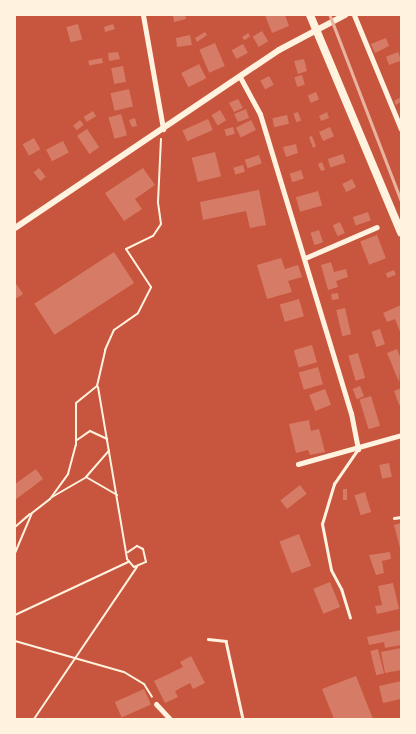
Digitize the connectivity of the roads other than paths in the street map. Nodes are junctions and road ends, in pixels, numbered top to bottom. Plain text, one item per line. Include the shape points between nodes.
1 (143, 15) edge
2 (310, 15) edge
3 (345, 15) edge
4 (354, 15) edge
5 (337, 17) edge
6 (316, 30) junction
7 (240, 76) junction
8 (401, 129) edge
9 (163, 130) junction
10 (377, 227) dead end
11 (15, 228) edge
12 (401, 233) edge
13 (305, 258) junction
14 (401, 435) edge
15 (358, 449) junction
16 (298, 464) dead end
17 (401, 517) edge
18 (394, 518) dead end
19 (350, 618) dead end
20 (208, 639) dead end
21 (156, 704) road end
22 (170, 719) edge
23 (243, 719) edge

1 - 9 street
2 - 6 main road
3 - 5 street
4 - 8 street
5 - 6 street
6 - 7 street
6 - 12 main road
7 - 9 street
7 - 13 street via 260,114
9 - 11 street
10 - 13 street
13 - 15 street via 351,413
14 - 15 street
15 - 16 street
15 - 19 lane via 334,484 322,524 331,570
17 - 18 lane
20 - 23 lane via 226,641
21 - 22 street

